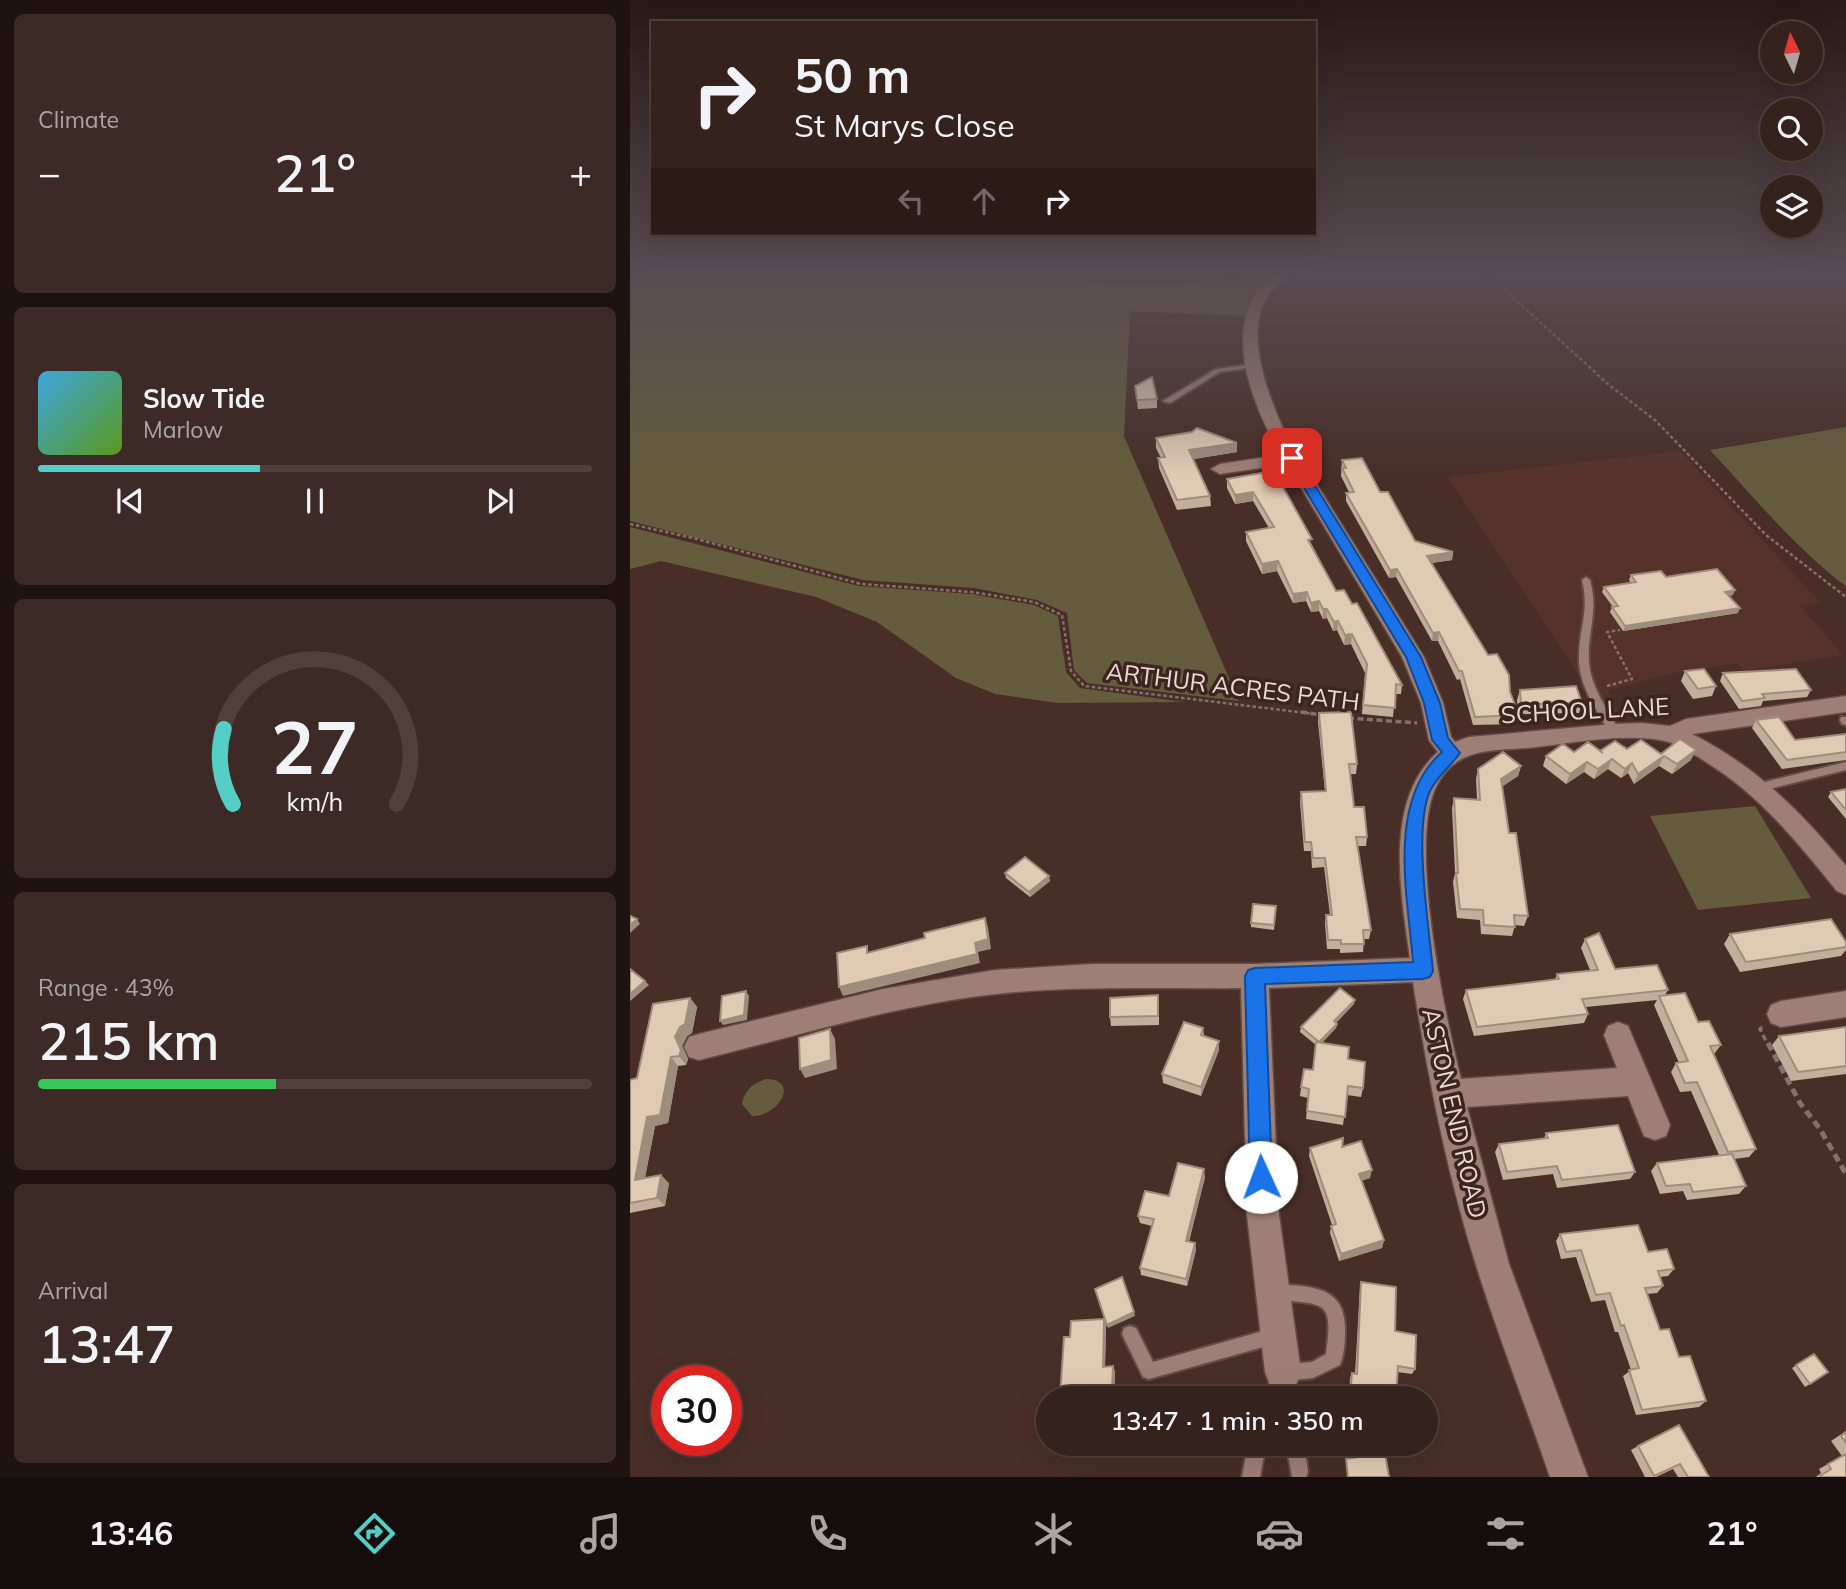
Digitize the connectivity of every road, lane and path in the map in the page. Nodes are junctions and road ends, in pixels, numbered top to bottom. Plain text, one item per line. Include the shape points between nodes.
1 (1252, 338) edge
2 (1557, 338) edge
3 (1253, 366) junction
4 (1167, 401) dead end
5 (1292, 458) junction
6 (1220, 469) dead end
7 (630, 524) edge
8 (1586, 580) dead end
9 (1846, 597) edge
10 (1620, 630) dead end
11 (1603, 688) dead end
12 (1846, 715) edge
13 (1329, 716) edge
14 (1342, 717) edge
15 (1436, 724) junction
16 (1615, 732) junction
17 (1674, 735) junction
18 (1452, 753) junction
19 (1846, 766) edge
20 (1761, 787) junction
21 (1846, 884) edge
22 (1423, 971) junction
23 (1255, 976) junction
24 (1846, 1004) edge
25 (1781, 1014) joint
26 (1618, 1035) dead end
27 (699, 1047) dead end
28 (1637, 1081) junction
29 (1449, 1094) junction
30 (1655, 1125) dead end
31 (1846, 1174) edge
32 (1273, 1292) junction
33 (1130, 1334) dead end
34 (1278, 1335) junction
35 (1280, 1386) edge
36 (1287, 1386) edge
37 (1255, 1456) edge
38 (1296, 1456) edge
39 (1299, 1472) dead end
40 (1251, 1477) edge
41 (1569, 1477) edge

1 - 3 street
2 - 9 path via 1655,420 1766,535
3 - 4 lane via 1218,370
3 - 5 street via 1265,409
5 - 6 street
5 - 15 street via 1413,657
7 - 13 path, ARTHUR ACRES PATH via 861,584 972,592 1034,602 1062,615 1072,671 1084,685
8 - 16 lane via 1592,612 1586,673
10 - 11 path via 1606,632 1632,680
12 - 17 street, SCHOOL LANE via 1686,727
14 - 15 path, ARTHUR ACRES PATH
15 - 18 street via 1440,740
16 - 17 street, SCHOOL LANE
16 - 18 street, SCHOOL LANE via 1490,741
17 - 20 street via 1725,761
18 - 22 street, ASTON END ROAD via 1423,789 1416,807 1414,865
19 - 20 lane
20 - 21 street
22 - 23 street
22 - 29 street, ASTON END ROAD
23 - 27 street via 997,982 921,994
23 - 32 street via 1263,1215
24 - 25 street
25 - 31 path via 1760,1029
26 - 28 street
28 - 29 street
28 - 30 street
29 - 41 street, ASTON END ROAD via 1483,1233
32 - 34 street
32 - 36 lane via 1320,1296 1331,1301 1338,1314 1334,1359
33 - 34 lane via 1149,1371
34 - 35 street
37 - 40 lane
38 - 39 lane

